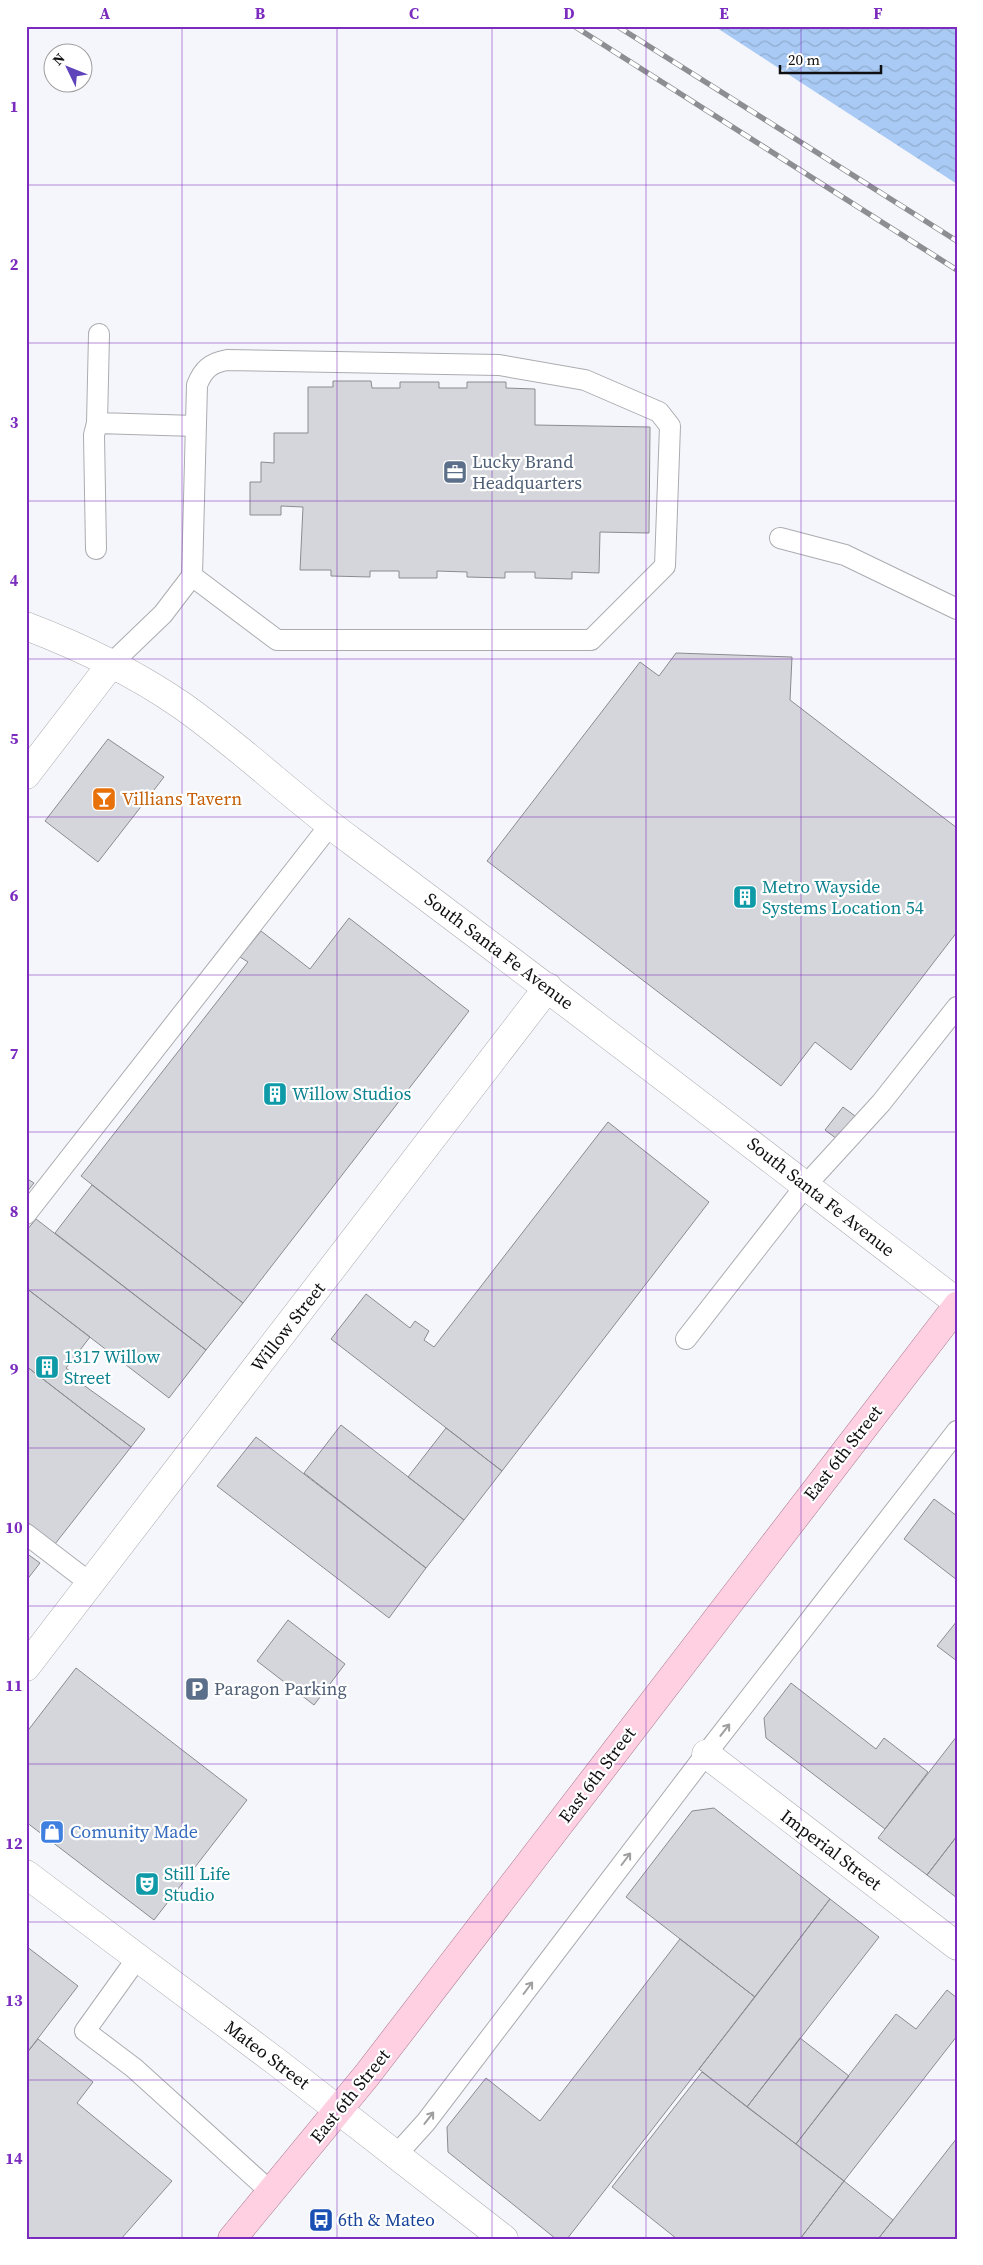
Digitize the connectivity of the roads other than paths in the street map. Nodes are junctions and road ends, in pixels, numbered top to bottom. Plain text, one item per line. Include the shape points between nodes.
1 (99, 334) dead end
2 (97, 423) junction
3 (196, 426) junction
4 (780, 538) dead end
5 (96, 549) dead end
6 (192, 576) junction
7 (957, 609) edge
8 (26, 626) edge
9 (112, 663) junction
10 (26, 775) edge
11 (330, 825) junction
12 (548, 987) junction
13 (957, 1006) edge
14 (806, 1185) junction
15 (26, 1214) edge
16 (957, 1302) edge
17 (957, 1306) edge
18 (686, 1340) dead end
19 (957, 1431) edge
20 (26, 1534) edge
21 (90, 1583) junction
22 (26, 1666) edge
23 (706, 1754) junction
24 (26, 1874) edge
25 (957, 1946) edge
26 (138, 1957) junction
27 (340, 2111) junction
28 (397, 2154) junction
29 (271, 2192) junction
30 (232, 2239) edge
31 (504, 2239) edge

1 - 2 lane
2 - 3 lane
2 - 5 lane via 94,435
3 - 6 lane
3 - 6 lane via 197,385 201,375 207,367 227,360 499,365 585,380 660,412 670,426 665,566 591,640 277,640
4 - 7 lane via 845,555
6 - 9 lane via 163,614
8 - 9 street, South Santa Fe Avenue
9 - 10 street
9 - 11 street, South Santa Fe Avenue via 181,705
11 - 12 street, South Santa Fe Avenue
11 - 15 lane
12 - 14 street, South Santa Fe Avenue
12 - 21 street, Willow Street
13 - 14 lane via 881,1103
14 - 16 street, South Santa Fe Avenue
14 - 18 lane
17 - 27 main road, East 6th Street
23 -> 19 lane
20 - 21 lane
21 - 22 street, Willow Street
23 - 25 street, Imperial Street
28 -> 23 lane via 426,2122
24 - 26 street, Mateo Street
26 - 27 street, Mateo Street
26 - 29 lane via 85,2031 134,2068
27 - 28 street, Mateo Street
27 - 29 main road, East 6th Street
28 - 31 street, Mateo Street
29 - 30 main road, East 6th Street

